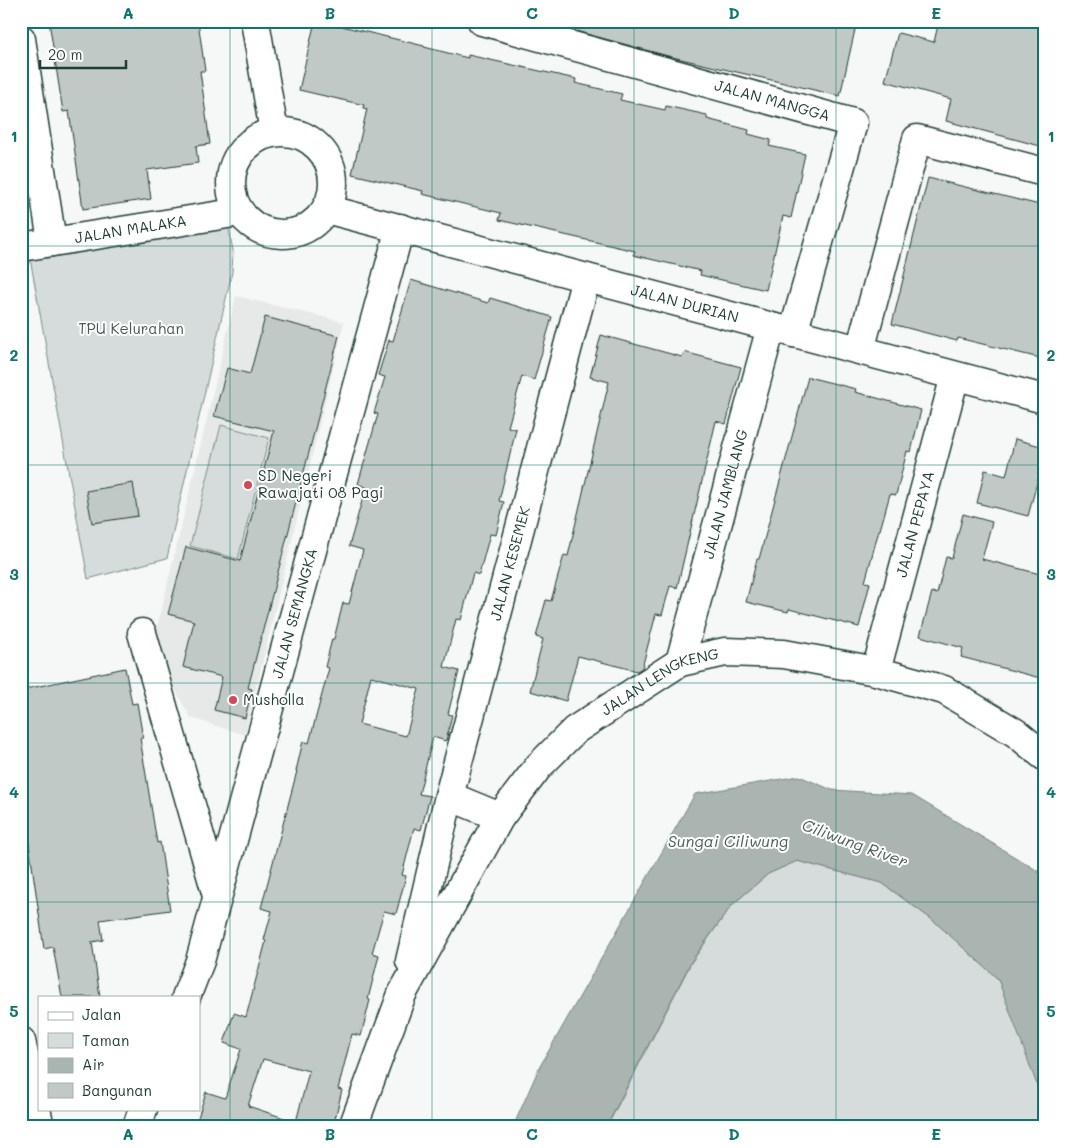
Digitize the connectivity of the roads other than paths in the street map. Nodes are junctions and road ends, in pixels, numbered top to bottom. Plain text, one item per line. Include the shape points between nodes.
1 (255, 21) edge
2 (482, 21) edge
3 (21, 39) edge
4 (274, 132) junction
5 (1044, 172) edge
6 (326, 209) junction
7 (240, 212) junction
8 (400, 228) junction
9 (52, 242) junction
10 (21, 248) edge
11 (586, 278) junction
12 (782, 330) junction
13 (860, 350) junction
14 (955, 376) junction
15 (1044, 399) edge
16 (142, 633) dead end
17 (680, 662) junction
18 (876, 671) junction
19 (1044, 756) edge
20 (448, 796) junction
21 (500, 817) junction
22 (217, 896) junction
23 (402, 994) junction
24 (186, 996) edge
25 (21, 1041) edge
26 (143, 1110) edge
27 (40, 1127) edge
28 (137, 1127) edge
29 (353, 1127) edge

1 - 4 street
2 - 12 street, JALAN MANGGA via 853,123
3 - 9 street
4 - 6 street via 293,133 310,141 324,154 331,172 332,191
4 - 7 street via 257,138 241,152 232,172 231,193
5 - 13 street via 918,139
6 - 7 street via 312,224 294,233 280,234 254,226
6 - 8 street, JALAN DURIAN
7 - 9 street, JALAN MALAKA
8 - 11 street, JALAN DURIAN
8 - 22 street, JALAN SEMANGKA
9 - 10 street, JALAN MALAKA
11 - 12 street, JALAN DURIAN
11 - 20 street, JALAN KESEMEK
12 - 13 street, JALAN DURIAN
12 - 17 street, JALAN JAMBLANG
13 - 14 street, JALAN DURIAN
14 - 15 street, JALAN DURIAN
14 - 18 street, JALAN PEPAYA
16 - 22 street
17 - 18 street, JALAN LENGKENG via 725,652 784,654
17 - 21 street, JALAN LENGKENG via 575,730 538,766
18 - 19 street, JALAN LENGKENG via 944,690 1016,733
20 - 21 street
20 - 23 street, JALAN LENGKENG
21 - 23 street, JALAN LENGKENG
22 - 24 street, JALAN SEMANGKA via 200,961
23 - 29 street, JALAN LENGKENG
25 - 27 street
26 - 28 street

